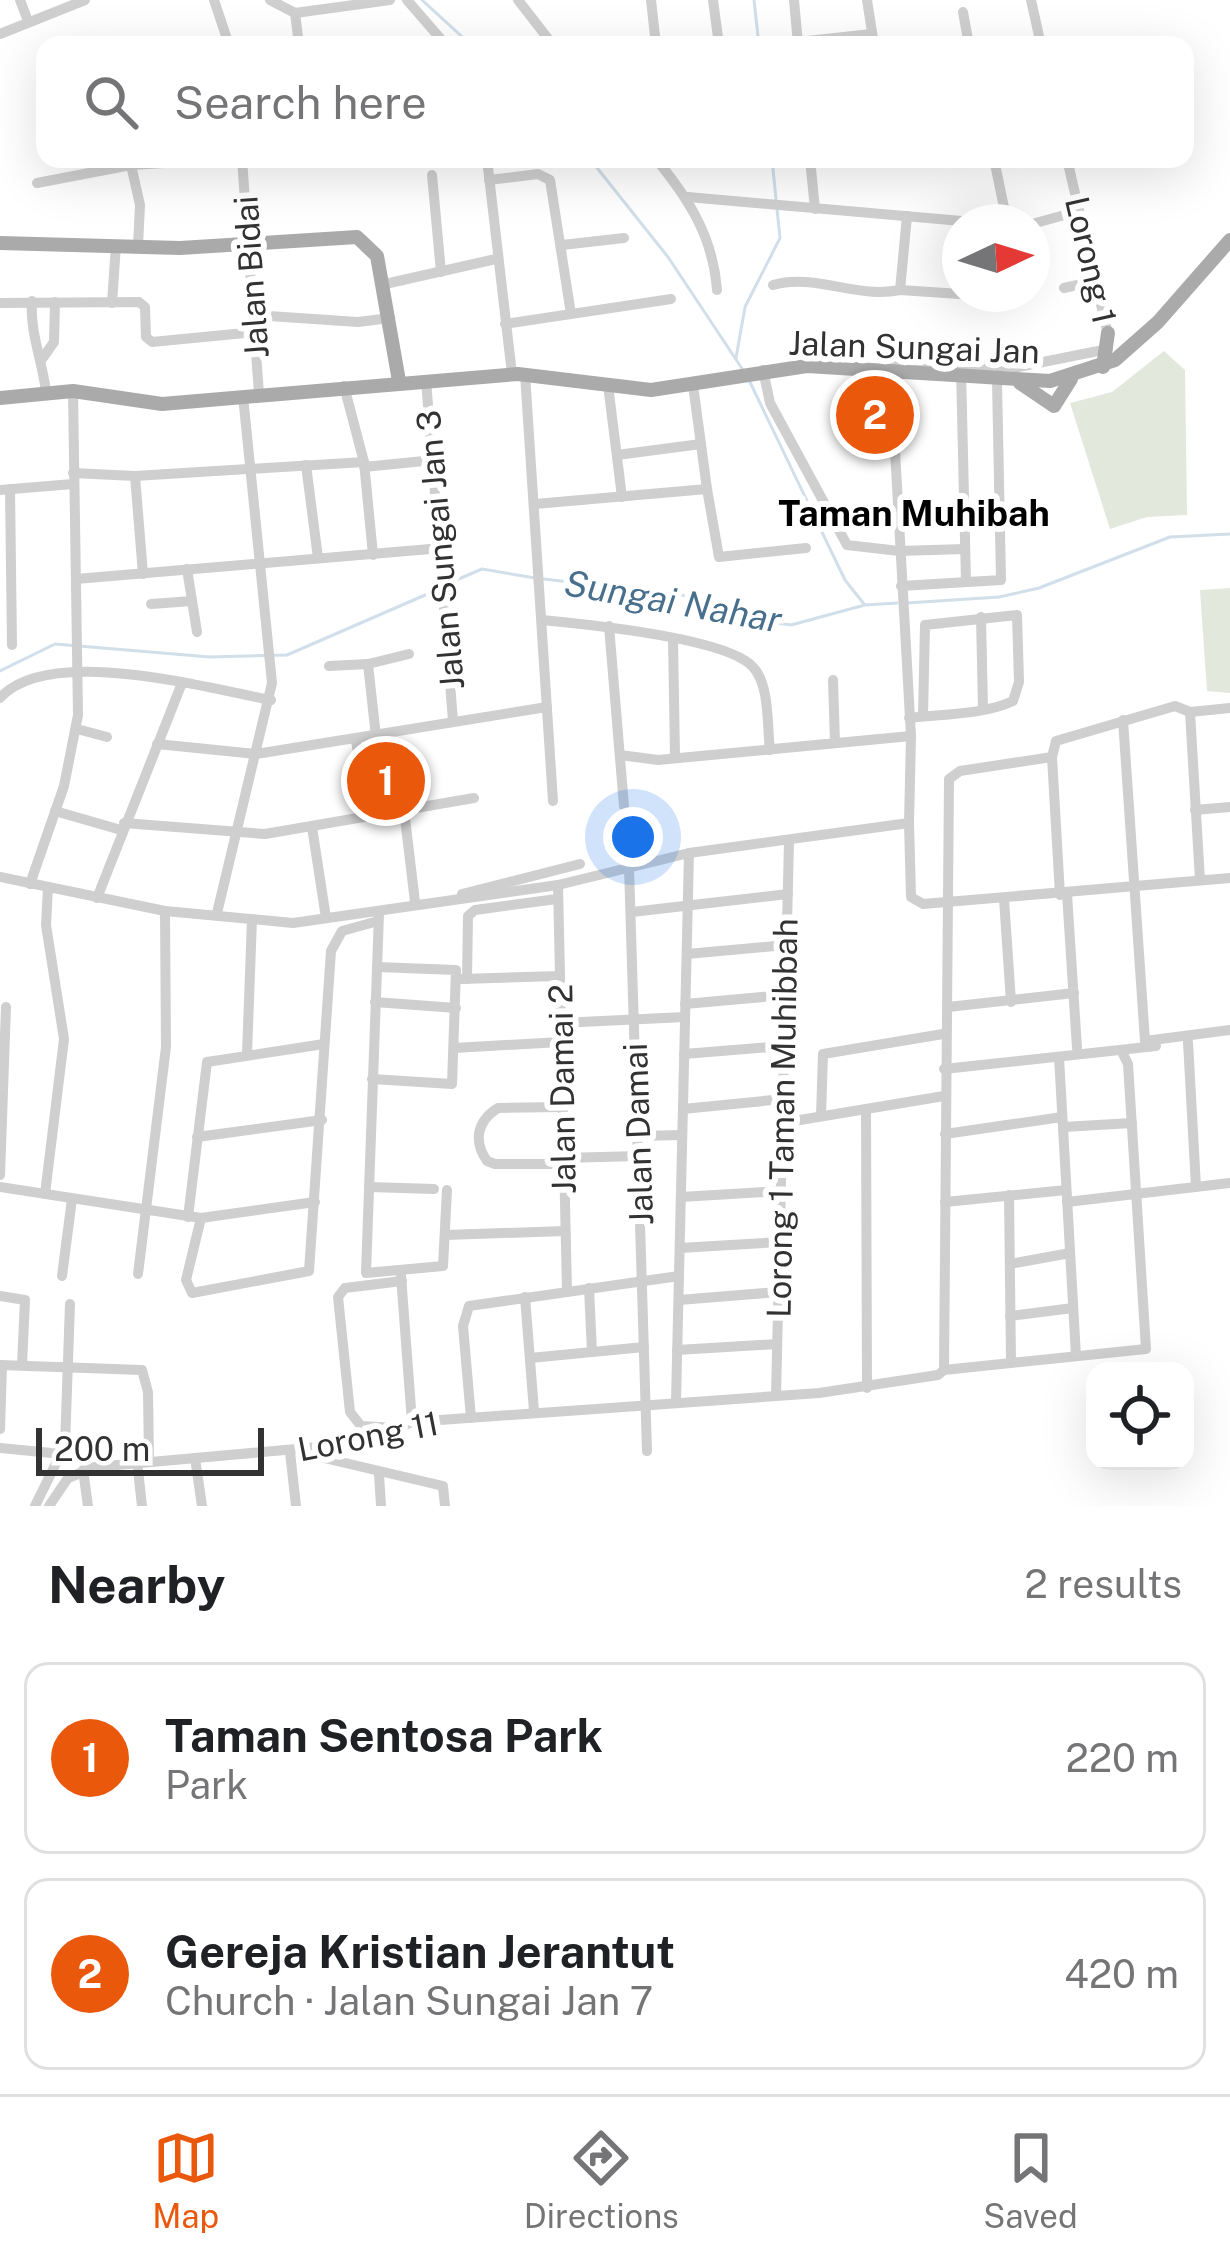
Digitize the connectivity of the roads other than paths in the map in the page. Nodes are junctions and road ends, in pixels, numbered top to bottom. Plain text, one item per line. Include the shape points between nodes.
1 (20, 0) edge
2 (85, 0) edge
3 (214, 0) edge
4 (270, 0) edge
5 (390, 0) edge
6 (407, 0) edge
7 (518, 0) edge
8 (651, 0) edge
9 (713, 0) edge
10 (797, 0) edge
11 (868, 0) edge
12 (1031, 0) edge
13 (963, 12) dead end
14 (295, 13) junction
15 (28, 22) junction
16 (0, 34) edge
17 (226, 36) edge
18 (298, 36) edge
19 (438, 36) edge
20 (546, 36) edge
21 (655, 36) edge
22 (718, 36) edge
23 (798, 36) edge
24 (872, 36) edge
25 (967, 36) edge
26 (1039, 36) edge
27 (115, 168) edge
28 (132, 168) edge
29 (243, 168) edge
30 (488, 168) edge
31 (664, 168) edge
32 (811, 168) edge
33 (996, 168) edge
34 (1069, 168) edge
35 (432, 176) dead end
36 (489, 180) junction
37 (37, 183) dead end
38 (688, 197) junction
39 (1003, 204) edge
40 (814, 209) junction
41 (1079, 211) junction
42 (907, 216) junction
43 (942, 219) edge
44 (1050, 219) edge
45 (624, 238) dead end
46 (1230, 240) edge
47 (250, 241) junction
48 (0, 244) edge
49 (116, 245) junction
50 (562, 245) junction
51 (138, 246) junction
52 (496, 259) junction
53 (441, 272) junction
54 (1094, 281) junction
55 (385, 284) junction
56 (773, 286) dead end
57 (1064, 288) dead end
58 (717, 290) dead end
59 (900, 290) junction
60 (942, 293) edge
61 (671, 299) dead end
62 (32, 301) junction
63 (55, 302) junction
64 (112, 302) junction
65 (0, 303) edge
66 (571, 314) junction
67 (254, 315) junction
68 (390, 318) junction
69 (505, 324) junction
70 (255, 332) junction
71 (1130, 347) junction
72 (1108, 348) junction
73 (42, 359) junction
74 (961, 362) junction
75 (760, 370) junction
76 (518, 374) junction
77 (888, 374) junction
78 (1073, 377) junction
79 (960, 379) junction
80 (426, 380) junction
81 (997, 381) junction
82 (399, 382) junction
83 (1020, 383) junction
84 (608, 385) junction
85 (694, 385) junction
86 (344, 386) junction
87 (73, 391) junction
88 (46, 392) junction
89 (251, 395) junction
90 (0, 398) edge
91 (701, 444) junction
92 (616, 454) junction
93 (434, 460) junction
94 (364, 464) junction
95 (306, 465) junction
96 (249, 469) junction
97 (135, 476) junction
98 (73, 478) junction
99 (5, 490) edge
100 (707, 490) junction
101 (622, 497) junction
102 (535, 504) junction
103 (442, 548) junction
104 (806, 548) dead end
105 (965, 549) junction
106 (899, 551) junction
107 (373, 555) junction
108 (318, 558) junction
109 (259, 561) junction
110 (187, 569) junction
111 (143, 574) junction
112 (76, 579) junction
113 (966, 582) junction
114 (902, 588) junction
115 (192, 601) junction
116 (151, 604) dead end
117 (6, 611) edge
118 (981, 617) junction
119 (542, 620) junction
120 (609, 626) junction
121 (196, 632) dead end
122 (673, 639) junction
123 (12, 644) dead end
124 (409, 654) dead end
125 (368, 664) junction
126 (329, 666) dead end
127 (77, 673) junction
128 (833, 680) dead end
129 (182, 683) junction
130 (0, 698) edge
131 (271, 700) junction
132 (547, 707) junction
133 (1230, 708) edge
134 (983, 709) junction
135 (1190, 712) junction
136 (916, 717) junction
137 (1124, 720) junction
138 (454, 721) junction
139 (76, 729) junction
140 (911, 736) junction
141 (107, 737) dead end
142 (376, 737) junction
143 (356, 741) junction
144 (835, 742) junction
145 (157, 744) junction
146 (770, 750) junction
147 (256, 754) junction
148 (620, 755) junction
149 (675, 757) junction
150 (1052, 757) junction
151 (474, 798) dead end
152 (553, 801) dead end
153 (624, 806) dead end
154 (1230, 807) edge
155 (404, 810) junction
156 (1195, 810) junction
157 (55, 811) junction
158 (369, 815) junction
159 (909, 823) junction
160 (312, 826) junction
161 (123, 827) junction
162 (239, 836) junction
163 (789, 840) junction
164 (689, 853) junction
165 (580, 864) dead end
166 (629, 866) junction
167 (0, 877) edge
168 (1230, 878) edge
169 (1200, 880) junction
170 (30, 884) junction
171 (48, 887) junction
172 (1132, 889) junction
173 (557, 892) junction
174 (788, 894) junction
175 (1063, 895) junction
176 (459, 896) junction
177 (97, 898) junction
178 (1004, 899) junction
179 (415, 902) junction
180 (688, 902) junction
181 (947, 904) junction
182 (166, 911) junction
183 (632, 912) junction
184 (217, 913) junction
185 (379, 915) junction
186 (326, 918) junction
187 (252, 920) junction
188 (787, 945) junction
189 (687, 954) junction
190 (377, 967) junction
191 (559, 976) junction
192 (462, 979) junction
193 (1074, 993) junction
194 (785, 995) junction
195 (375, 1002) junction
196 (1012, 1002) junction
197 (6, 1007) dead end
198 (948, 1007) junction
199 (456, 1008) junction
200 (685, 1010) junction
201 (635, 1019) junction
202 (560, 1023) junction
203 (943, 1034) junction
204 (1230, 1034) edge
205 (561, 1042) junction
206 (1188, 1042) junction
207 (324, 1044) junction
208 (784, 1046) junction
209 (454, 1048) junction
210 (1077, 1048) dead end
211 (1121, 1050) junction
212 (247, 1054) junction
213 (684, 1054) junction
214 (1059, 1057) junction
215 (944, 1069) junction
216 (372, 1079) junction
217 (944, 1096) junction
218 (783, 1099) junction
219 (562, 1106) junction
220 (683, 1108) junction
221 (866, 1108) junction
222 (820, 1116) junction
223 (322, 1120) junction
224 (1062, 1122) junction
225 (782, 1123) junction
226 (1132, 1124) junction
227 (945, 1133) junction
228 (682, 1135) junction
229 (638, 1136) junction
230 (197, 1137) junction
231 (639, 1156) junction
232 (563, 1161) junction
233 (0, 1175) edge
234 (1230, 1183) edge
235 (0, 1187) edge
236 (369, 1187) junction
237 (1196, 1187) junction
238 (781, 1191) junction
239 (45, 1195) junction
240 (1136, 1195) junction
241 (1009, 1196) junction
242 (1066, 1196) junction
243 (681, 1197) junction
244 (72, 1199) junction
245 (316, 1202) junction
246 (945, 1202) junction
247 (146, 1211) junction
248 (194, 1217) junction
249 (565, 1231) junction
250 (445, 1235) junction
251 (779, 1242) junction
252 (680, 1248) junction
253 (1070, 1253) junction
254 (1010, 1264) junction
255 (138, 1274) dead end
256 (62, 1276) dead end
257 (401, 1276) junction
258 (679, 1276) junction
259 (641, 1279) junction
260 (589, 1288) junction
261 (567, 1292) junction
262 (778, 1292) junction
263 (0, 1296) edge
264 (525, 1297) junction
265 (679, 1300) junction
266 (70, 1304) dead end
267 (1073, 1308) junction
268 (1010, 1316) junction
269 (777, 1344) junction
270 (644, 1347) junction
271 (677, 1350) junction
272 (592, 1352) junction
273 (1076, 1356) junction
274 (530, 1358) junction
275 (1011, 1363) junction
276 (1, 1365) edge
277 (22, 1366) junction
278 (69, 1366) junction
279 (944, 1370) junction
280 (867, 1388) junction
281 (776, 1396) junction
282 (676, 1401) junction
283 (646, 1402) junction
284 (534, 1411) junction
285 (471, 1418) junction
286 (407, 1425) junction
287 (0, 1429) edge
288 (0, 1448) edge
289 (647, 1450) dead end
290 (295, 1452) junction
291 (62, 1454) junction
292 (195, 1458) junction
293 (143, 1460) junction
294 (83, 1470) junction
295 (379, 1474) junction
296 (35, 1506) edge
297 (49, 1506) edge
298 (88, 1506) edge
299 (142, 1506) edge
300 (202, 1506) edge
301 (296, 1506) edge
302 (381, 1506) edge
303 (445, 1506) edge

1 - 15 street
2 - 15 street
3 - 17 street
4 - 14 street
5 - 14 street
6 - 19 street
7 - 20 street
8 - 21 street
9 - 22 street
10 - 23 street
11 - 24 street
12 - 26 street
13 - 25 street
14 - 18 street
15 - 16 street
27 - 37 street
28 - 51 street
29 - 47 street, Jalan Bidai
30 - 36 street
31 - 38 street
32 - 40 street
33 - 39 street
34 - 41 street, Lorong 1
35 - 53 street
36 - 50 street via 550,180
36 - 52 street
38 - 40 street
38 - 58 street via 715,261
40 - 42 street
41 - 44 street
41 - 54 street, Lorong 1
42 - 43 street
42 - 59 street
45 - 50 street
46 - 71 main road, Jalan Sungai Jan
47 - 51 main road
47 - 55 main road via 357,237 377,256
47 - 67 street, Jalan Bidai
48 - 49 main road
49 - 51 main road
49 - 64 street
50 - 66 street
52 - 53 street
52 - 69 street
53 - 55 street
54 - 57 street
54 - 72 street, Lorong 1
55 - 68 main road
56 - 59 street
59 - 60 street
61 - 66 street
62 - 63 street
62 - 65 street
62 - 73 street
63 - 64 street
63 - 73 street via 56,335
64 - 70 street via 143,304 152,342
66 - 69 street
67 - 68 street
67 - 70 street, Jalan Bidai
68 - 82 main road
69 - 76 street
70 - 89 street, Jalan Bidai
71 - 72 main road, Jalan Sungai Jan
71 - 72 main road
72 - 74 street via 1018,367
72 - 78 main road, Jalan Sungai Jan
73 - 88 street
74 - 77 street via 892,358
74 - 79 street
75 - 77 main road, Jalan Sungai Jan
75 - 85 main road, Jalan Sungai Jan
75 - 106 street via 844,542
76 - 80 main road, Jalan Sungai Jan
76 - 84 main road, Jalan Sungai Jan
76 - 102 street
77 - 79 main road, Jalan Sungai Jan
77 - 106 street
78 - 83 main road, Jalan Sungai Jan
78 - 83 main road via 1054,406
79 - 81 main road, Jalan Sungai Jan
79 - 105 street
80 - 82 main road, Jalan Sungai Jan
80 - 93 street, Jalan Sungai Jan 3
81 - 83 main road, Jalan Sungai Jan
81 - 113 street via 1001,580
82 - 86 main road, Jalan Sungai Jan
84 - 85 main road, Jalan Sungai Jan
84 - 92 street
85 - 91 street
86 - 89 main road, Jalan Sungai Jan
86 - 94 street
87 - 88 main road, Jalan Sungai Jan
87 - 89 main road, Jalan Sungai Jan via 162,404
87 - 98 street
88 - 90 main road, Jalan Sungai Jan
89 - 96 street, Jalan Bidai
91 - 92 street
91 - 100 street
92 - 101 street
93 - 94 street
93 - 103 street, Jalan Sungai Jan 3
94 - 95 street
94 - 107 street
95 - 96 street
95 - 108 street
96 - 97 street
96 - 109 street, Jalan Bidai
97 - 98 street
97 - 111 street
98 - 99 street
98 - 112 street
99 - 117 street
100 - 101 street
100 - 104 street via 719,557
101 - 102 street
102 - 119 street
103 - 107 street
103 - 138 street, Jalan Sungai Jan 3
105 - 106 street
105 - 113 street
106 - 114 street
107 - 108 street
108 - 109 street
109 - 110 street
109 - 131 street, Jalan Bidai
110 - 111 street
110 - 115 street
111 - 112 street
112 - 127 street
113 - 114 street
114 - 136 street
115 - 116 street
115 - 121 street
117 - 123 street
118 - 134 street
118 - 134 street via 1011,613 1019,622 1017,696
118 - 136 street via 923,627
119 - 120 street
119 - 132 street
120 - 122 street
120 - 148 street
122 - 146 street via 755,668
122 - 149 street
124 - 125 street
125 - 126 street
125 - 142 street
127 - 129 street
127 - 130 street via 12,686
127 - 139 street
128 - 144 street
129 - 131 street
129 - 145 street
131 - 147 street, Jalan Bidai
132 - 138 street
132 - 152 street
133 - 135 street
134 - 136 street
135 - 137 street via 1175,706
135 - 156 street
136 - 140 street
137 - 150 street via 1066,736
137 - 172 street
138 - 142 street
139 - 141 street
139 - 157 street
140 - 144 street
140 - 159 street
142 - 143 street
143 - 147 street
143 - 158 street
144 - 146 street
145 - 147 street
145 - 161 street
146 - 149 street
147 - 162 street, Jalan Bidai
148 - 149 street
148 - 153 street
150 - 175 street
150 - 181 street via 949,779
151 - 155 street
154 - 156 street
155 - 158 street
155 - 179 street
156 - 169 street
157 - 161 street
157 - 170 street
158 - 160 street
159 - 163 street
159 - 181 street via 911,897
160 - 162 street
160 - 186 street
161 - 162 street
161 - 177 street
162 - 184 street, Jalan Bidai
163 - 164 street
163 - 174 street, Lorong 1 Taman Muhibbah
164 - 166 street
164 - 180 street
165 - 176 street
166 - 173 street
166 - 183 street, Jalan Damai
167 - 170 street
168 - 169 street
169 - 172 street
170 - 171 street
171 - 177 street
171 - 239 street via 64,1040
172 - 175 street
172 - 204 street via 1145,1041
173 - 176 street
173 - 191 street, Jalan Damai 2
173 - 192 street via 468,916
174 - 180 street
174 - 188 street, Lorong 1 Taman Muhibbah
175 - 178 street
175 - 193 street
176 - 179 street
177 - 182 street
178 - 181 street
178 - 196 street
179 - 185 street
180 - 183 street
180 - 189 street
181 - 198 street
182 - 184 street
182 - 247 street via 166,1047
183 - 201 street, Jalan Damai
184 - 187 street
185 - 186 street
185 - 190 street
185 - 207 street via 332,943
186 - 187 street
187 - 212 street
188 - 189 street
188 - 194 street, Lorong 1 Taman Muhibbah
189 - 200 street
190 - 192 street via 452,969
190 - 195 street
191 - 192 street
191 - 202 street, Jalan Damai 2
192 - 199 street
193 - 196 street
193 - 210 street
194 - 200 street
194 - 208 street, Lorong 1 Taman Muhibbah
195 - 199 street
195 - 216 street
196 - 198 street
197 - 233 street
198 - 203 street
199 - 209 street
200 - 201 street
200 - 213 street
201 - 202 street
201 - 229 street, Jalan Damai
202 - 205 street, Jalan Damai 2
203 - 215 street
203 - 222 street via 823,1054
204 - 206 street
205 - 209 street
205 - 219 street, Jalan Damai 2
206 - 211 street
206 - 237 street
207 - 212 street
207 - 223 street
208 - 213 street
208 - 218 street, Lorong 1 Taman Muhibbah
209 - 216 street via 452,1084
211 - 214 street
211 - 226 street
212 - 230 street via 207,1062
213 - 220 street
214 - 215 street
214 - 224 street
215 - 217 street
216 - 236 street
217 - 221 street
217 - 227 street
218 - 220 street
218 - 225 street, Lorong 1 Taman Muhibbah
219 - 232 street, Jalan Damai 2
219 - 232 street via 498,1108 482,1121 478,1142 495,1164
220 - 228 street
221 - 222 street
221 - 280 street
222 - 225 street
223 - 230 street
223 - 245 street
224 - 226 street
224 - 227 street
224 - 242 street
225 - 238 street, Lorong 1 Taman Muhibbah
226 - 240 street
227 - 246 street
228 - 229 street
228 - 243 street
229 - 231 street, Jalan Damai
230 - 248 street
231 - 232 street
231 - 259 street, Jalan Damai
232 - 249 street, Jalan Damai 2
234 - 237 street
235 - 239 street
236 - 250 street via 441,1190
236 - 257 street via 366,1273
237 - 240 street
238 - 243 street
238 - 251 street, Lorong 1 Taman Muhibbah
239 - 244 street
240 - 242 street
240 - 273 street, Lorong 11 via 1146,1349
241 - 242 street
241 - 246 street
241 - 254 street
242 - 253 street
243 - 252 street
244 - 247 street
244 - 256 street
245 - 248 street
245 - 248 street via 307,1274 192,1293 186,1285
246 - 279 street
247 - 248 street
247 - 255 street
249 - 250 street
249 - 261 street, Jalan Damai 2
250 - 257 street via 442,1266
251 - 252 street
251 - 262 street, Lorong 1 Taman Muhibbah
252 - 258 street
253 - 254 street
253 - 267 street
254 - 268 street
257 - 286 street
257 - 286 street via 345,1288 338,1297 350,1412 368,1428
258 - 259 street
258 - 265 street
259 - 260 street
259 - 270 street, Jalan Damai
260 - 261 street
260 - 272 street
261 - 264 street
262 - 265 street
262 - 269 street, Lorong 1 Taman Muhibbah
263 - 277 street via 25,1300
264 - 274 street
264 - 285 street via 466,1311
265 - 271 street
266 - 278 street
267 - 268 street
267 - 273 street
268 - 275 street
269 - 271 street
269 - 281 street, Lorong 1 Taman Muhibbah
270 - 272 street
270 - 283 street, Jalan Damai
271 - 282 street
272 - 274 street
273 - 275 street, Lorong 11
274 - 284 street
275 - 279 street, Lorong 11
276 - 277 street
276 - 287 street
277 - 278 street
278 - 291 street
278 - 293 street via 142,1370
279 - 280 street, Lorong 11
280 - 281 street, Lorong 11
281 - 282 street, Lorong 11
282 - 283 street, Lorong 11
283 - 284 street, Lorong 11
283 - 289 street, Jalan Damai
284 - 285 street, Lorong 11
285 - 286 street, Lorong 11
286 - 290 street, Lorong 11 via 364,1443
288 - 291 street
290 - 292 street, Lorong 11
290 - 295 street
290 - 301 street
291 - 296 street
292 - 293 street, Lorong 11
292 - 300 street
293 - 294 street, Lorong 11
293 - 299 street
294 - 297 street
294 - 298 street
295 - 302 street
295 - 303 street via 443,1486

